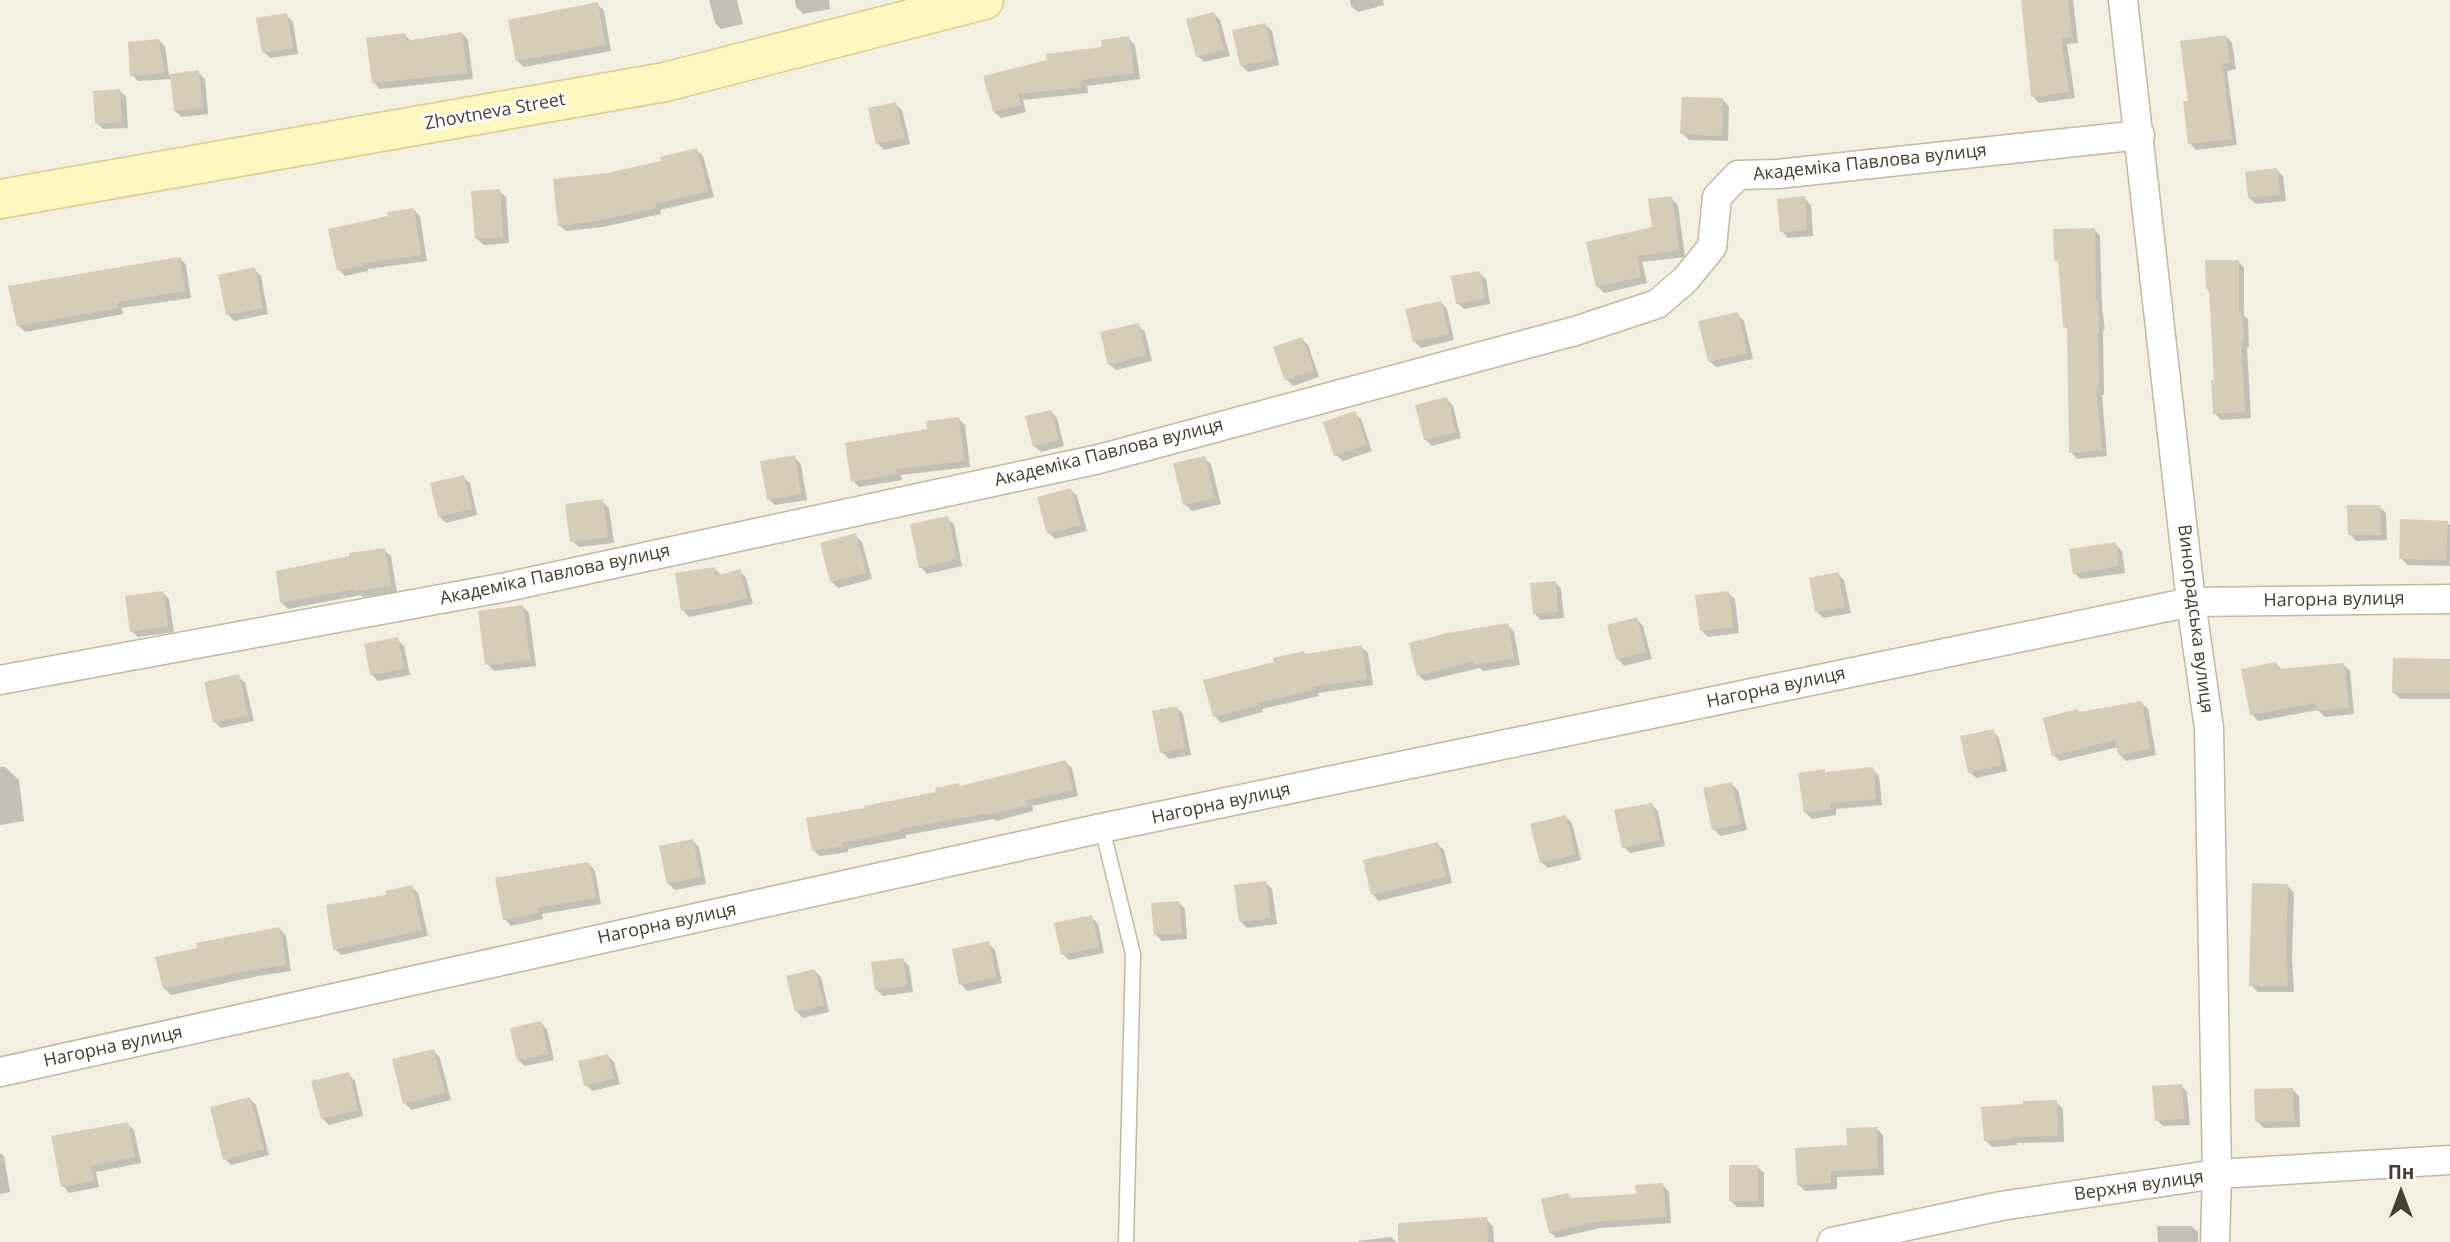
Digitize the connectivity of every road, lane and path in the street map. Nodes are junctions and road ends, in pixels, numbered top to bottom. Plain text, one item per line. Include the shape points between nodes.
1 (984, 0) edge
2 (2123, 0) edge
3 (2140, 135) junction
4 (0, 199) edge
5 (2450, 598) edge
6 (2191, 602) junction
7 (0, 680) edge
8 (1102, 828) junction
9 (0, 1072) edge
10 (2450, 1160) edge
11 (2217, 1174) junction
12 (1126, 1242) edge
13 (1832, 1242) edge
14 (2215, 1242) edge

1 - 4 main road, Zhovtneva Street via 666,82
2 - 3 street, Виноградська вулиця
3 - 6 street, Виноградська вулиця
3 - 7 street, Академіка Павлова вулиця via 1738,175 1717,197 1712,247 1685,280 1657,304 1575,331 1099,459 506,587
5 - 6 street, Нагорна вулиця
6 - 8 street, Нагорна вулиця
6 - 11 street, Виноградська вулиця via 2209,728
8 - 9 street, Нагорна вулиця
8 - 12 lane via 1133,954
10 - 11 street, Верхня вулиця
11 - 13 street, Верхня вулиця via 2001,1206
11 - 14 street, Виноградська вулиця

